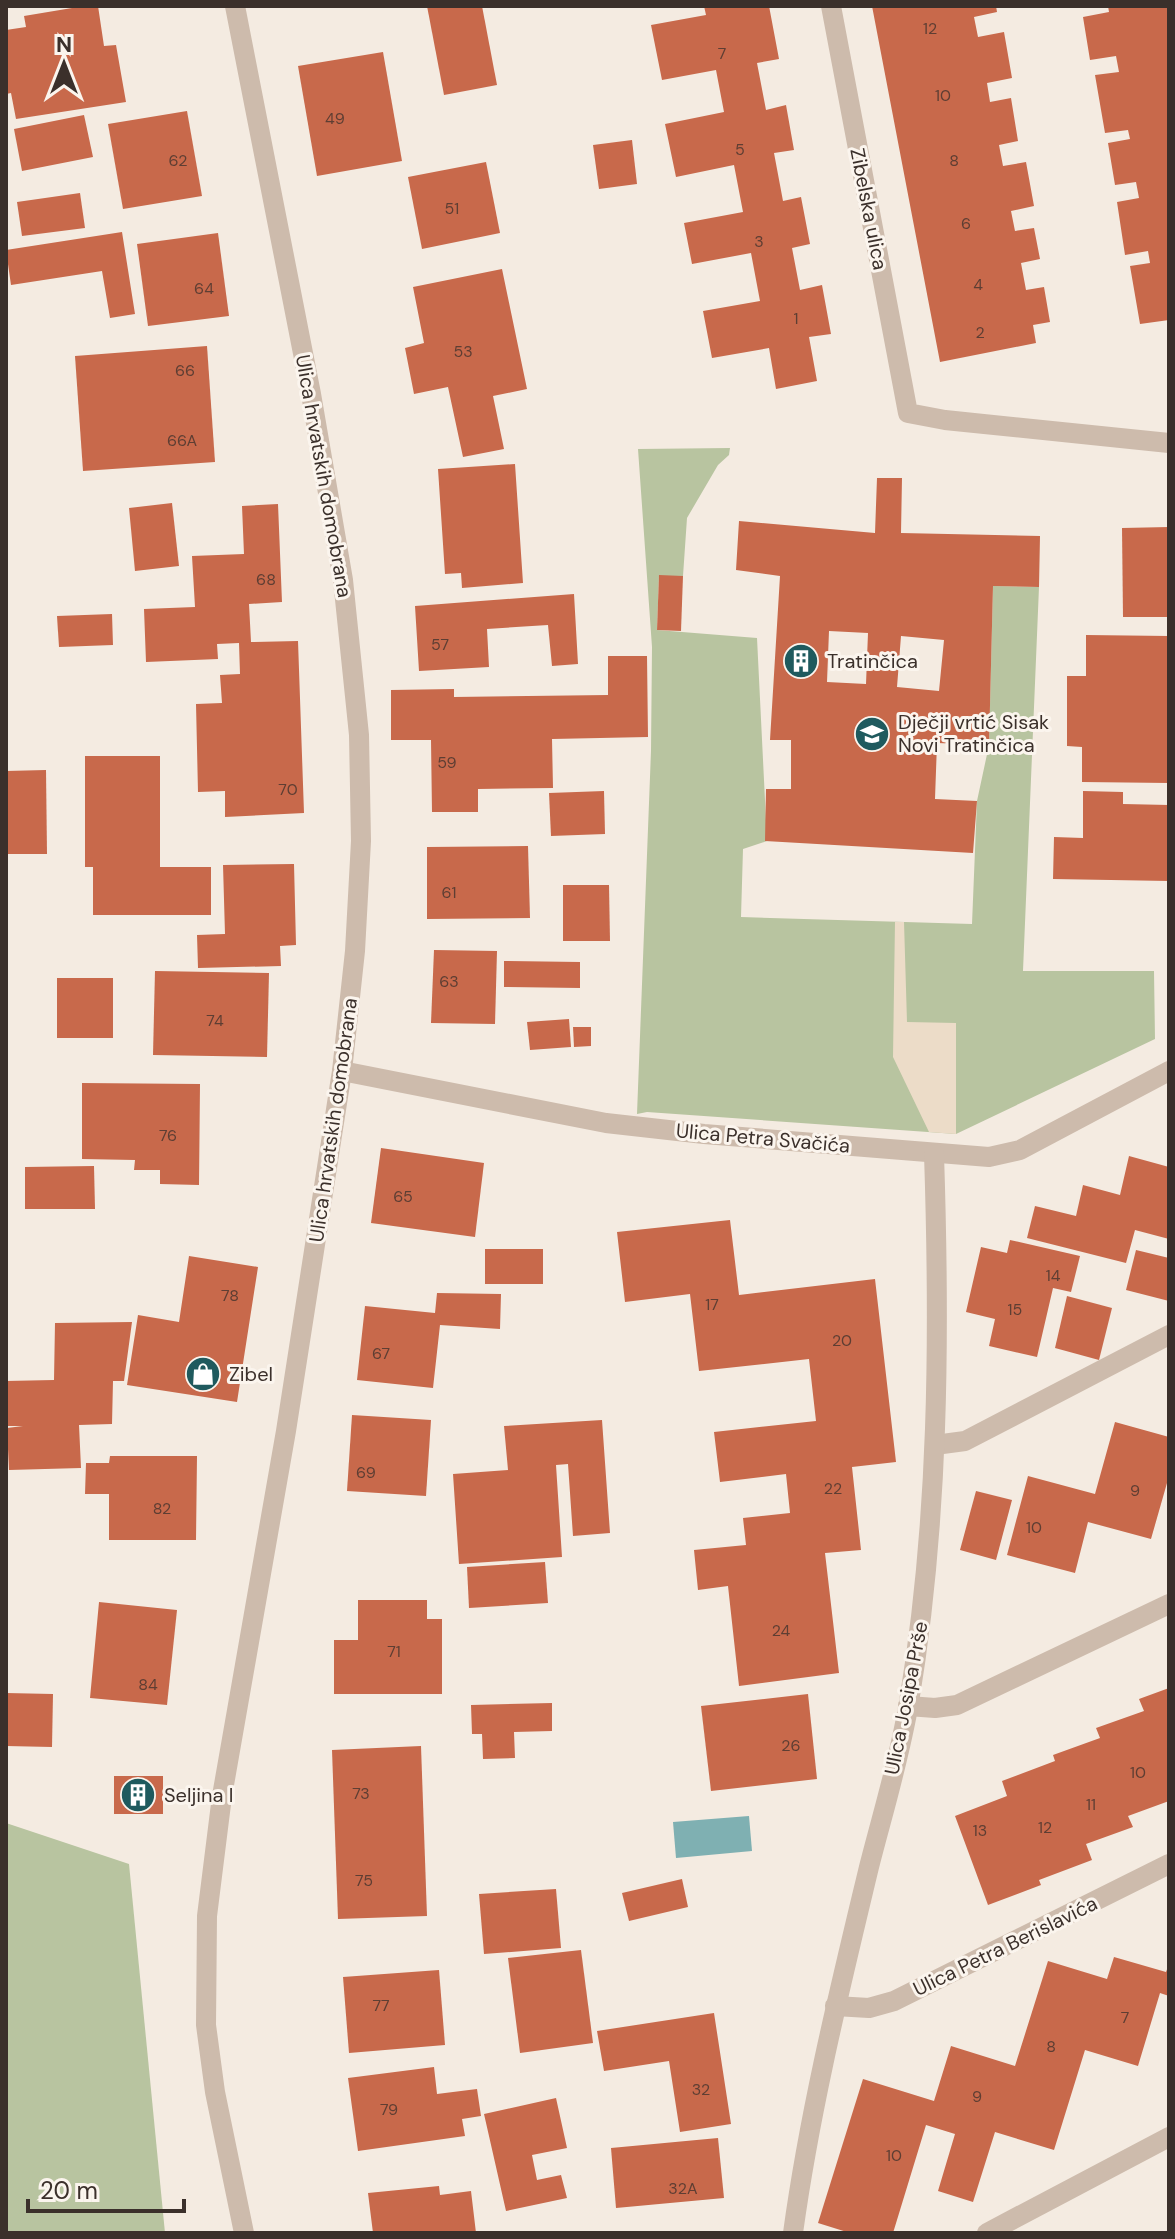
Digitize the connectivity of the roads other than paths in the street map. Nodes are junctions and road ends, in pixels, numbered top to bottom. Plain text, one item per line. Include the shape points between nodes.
1 (235, 6) edge
2 (831, 6) edge
3 (1169, 443) edge
4 (342, 1071) junction
5 (1169, 1071) edge
6 (934, 1154) junction
7 (1169, 1335) edge
8 (935, 1445) junction
9 (1169, 1604) edge
10 (908, 1706) junction
11 (1169, 1864) edge
12 (835, 2006) junction
13 (1169, 2137) edge
14 (244, 2233) edge
15 (793, 2233) edge
16 (987, 2233) edge

1 - 4 street, Ulica hrvatskih domobrana via 311,394 352,650 361,841
2 - 3 street, Zibelska ulica via 908,413
4 - 6 street, Ulica Petra Svačića via 606,1123
4 - 14 street, Ulica hrvatskih domobrana via 222,1796 207,1916 206,2025
5 - 6 street, Ulica Petra Svačića via 1020,1150 989,1157
6 - 8 street, Ulica Josipa Prše
7 - 8 street via 965,1441
8 - 10 street, Ulica Josipa Prše via 927,1565
9 - 10 street via 957,1705
10 - 12 street, Ulica Josipa Prše
11 - 12 street, Ulica Petra Berislavića via 894,2001 869,2008
12 - 15 street, Ulica Josipa Prše
13 - 16 street

